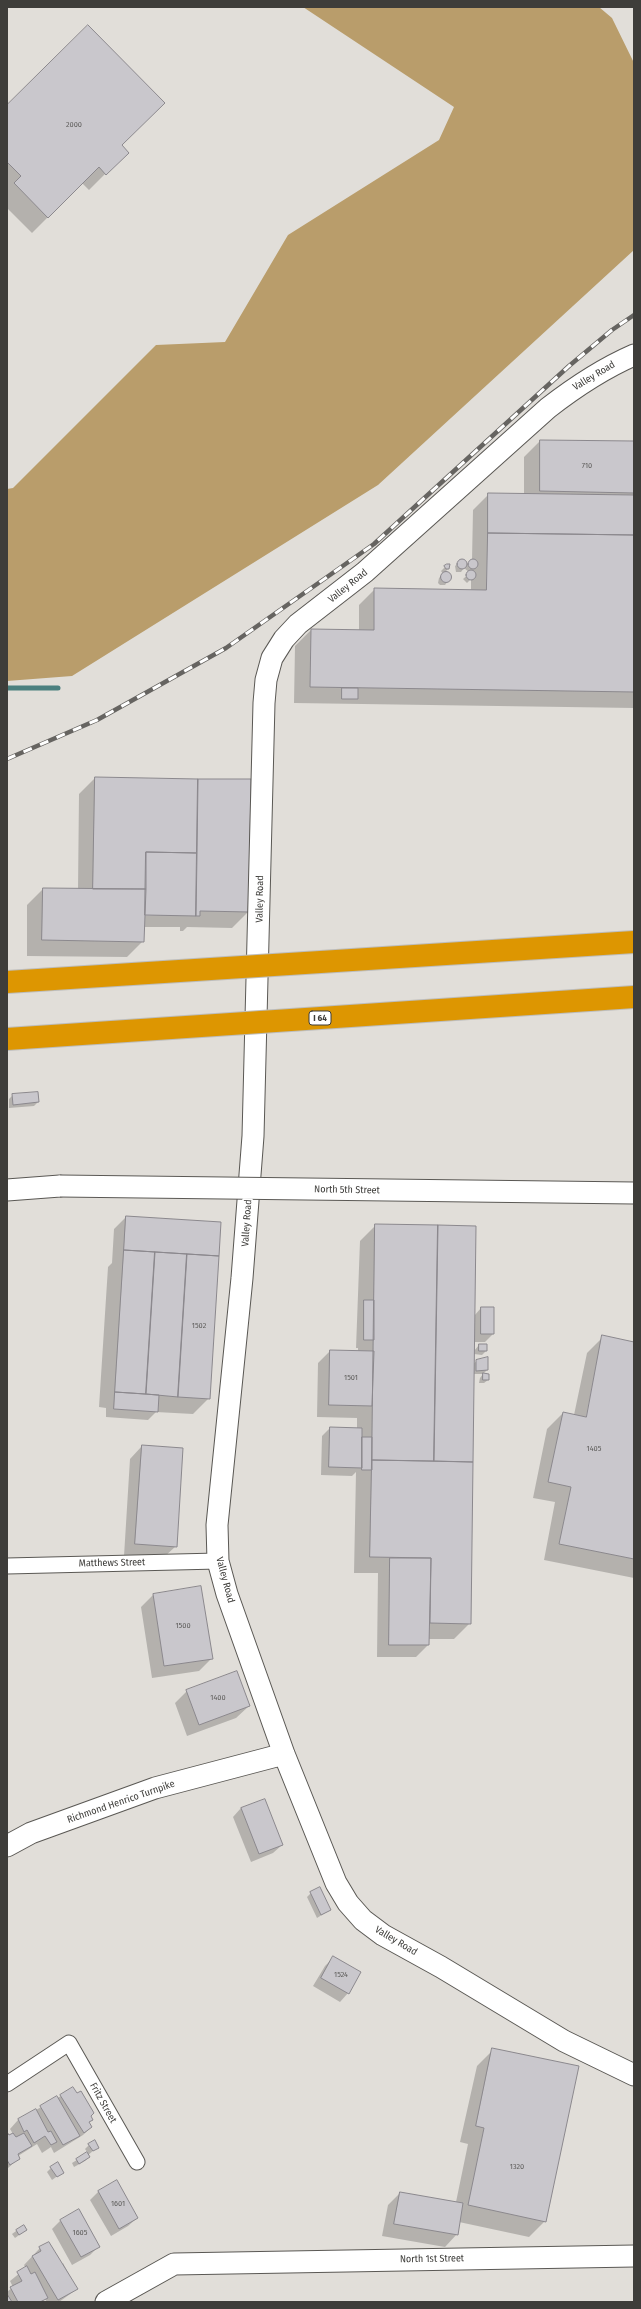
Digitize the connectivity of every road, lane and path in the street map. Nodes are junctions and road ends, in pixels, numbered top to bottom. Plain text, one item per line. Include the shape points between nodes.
1 (634, 355) edge
2 (634, 942) edge
3 (7, 982) edge
4 (634, 997) edge
5 (7, 1039) edge
6 (7, 1190) edge
7 (634, 1194) edge
8 (218, 1561) junction
9 (7, 1566) edge
10 (284, 1754) junction
11 (7, 1846) edge
12 (634, 2075) edge
13 (7, 2084) edge
14 (137, 2162) dead end
15 (634, 2256) edge
16 (106, 2302) edge

1 - 8 street, Valley Road via 602,369 548,408 365,572 298,624 284,639 272,658 266,680 264,703 253,1136 242,1278 217,1525
2 - 3 highway, bridge
4 - 5 highway, I 64, bridge
6 - 7 street, North 5th Street, bridge via 60,1186
8 - 9 street, Matthews Street
8 - 10 street, Valley Road
10 - 11 street, Richmond Henrico Turnpike via 155,1788 30,1833
10 - 12 street, Valley Road via 336,1883 348,1903 363,1920 383,1935 564,2041
13 - 14 street, Fritz Street via 69,2043
15 - 16 street, North 1st Street via 174,2264

